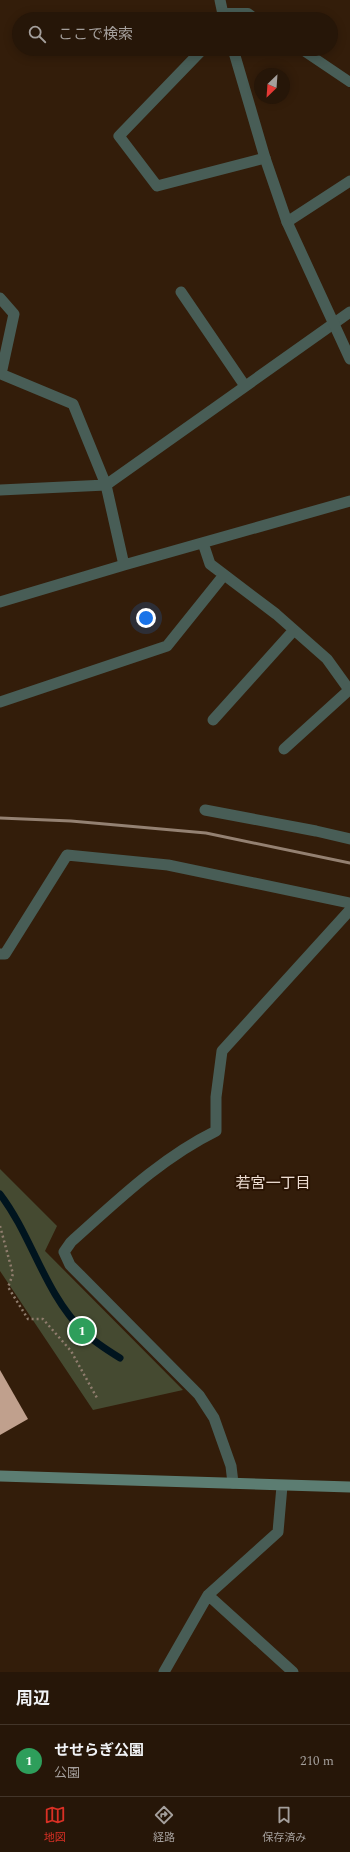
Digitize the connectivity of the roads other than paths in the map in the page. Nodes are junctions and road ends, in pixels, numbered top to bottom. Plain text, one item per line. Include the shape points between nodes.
1 (220, 0) edge
2 (223, 12) edge
3 (196, 56) edge
4 (235, 56) edge
5 (311, 56) edge
6 (350, 82) edge
7 (265, 158) junction
8 (350, 181) edge
9 (287, 222) junction
10 (181, 292) dead end
11 (0, 298) edge
12 (350, 312) edge
13 (332, 323) junction
14 (350, 359) edge
15 (244, 386) junction
16 (106, 485) junction
17 (0, 490) edge
18 (350, 501) edge
19 (203, 543) junction
20 (124, 565) junction
21 (224, 575) junction
22 (0, 602) edge
23 (294, 630) junction
24 (350, 691) edge
25 (0, 702) edge
26 (213, 720) dead end
27 (284, 749) dead end
28 (204, 810) dead end
29 (350, 839) edge
30 (350, 903) edge
31 (350, 910) edge
32 (0, 954) edge
33 (0, 1476) edge
34 (233, 1483) junction
35 (282, 1486) junction
36 (350, 1487) edge
37 (208, 1595) junction
38 (287, 1670) edge
39 (164, 1672) edge

1 - 2 street
3 - 7 street via 119,136 157,186
4 - 7 street
5 - 6 lane
7 - 9 street
8 - 9 street
9 - 13 street
10 - 15 street
11 - 16 street via 14,314 1,374 73,404
12 - 13 street
13 - 14 street
13 - 15 street
15 - 16 street
16 - 17 street
16 - 20 street
18 - 19 street
19 - 20 street
19 - 21 street via 210,564
20 - 22 street
21 - 23 street
21 - 25 street via 167,646
23 - 24 street via 327,659
23 - 26 street
24 - 27 street
28 - 29 street via 316,830
30 - 32 street via 168,865 67,855 5,954
31 - 34 street via 222,1052 216,1097 216,1131 194,1142 142,1179 71,1242 64,1252 70,1265 198,1395 214,1418 231,1466
33 - 34 main road
34 - 35 main road
35 - 36 main road
35 - 37 street via 278,1532
37 - 38 street
37 - 39 street

